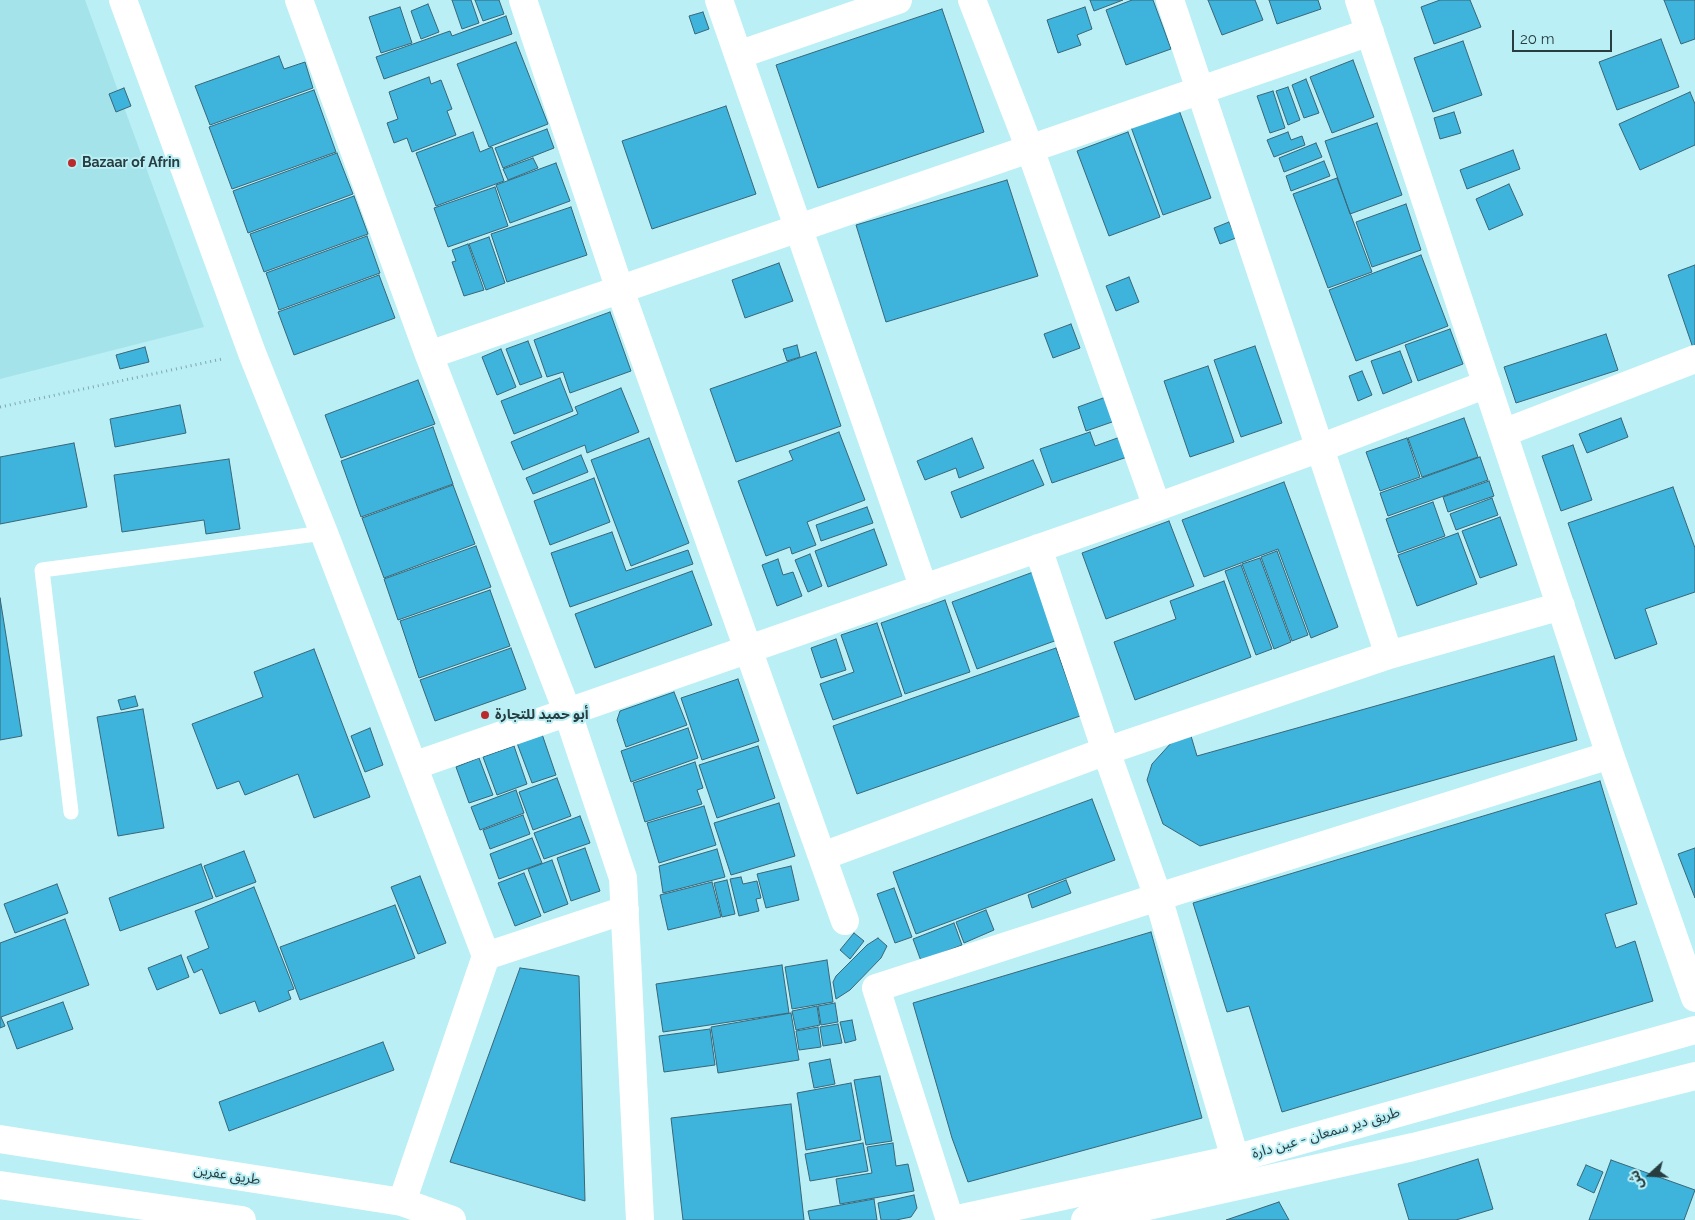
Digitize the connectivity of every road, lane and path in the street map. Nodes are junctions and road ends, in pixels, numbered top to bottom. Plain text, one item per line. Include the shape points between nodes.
1 (123, 0) edge
2 (523, 0) edge
3 (719, 0) edge
4 (898, 0) edge
5 (972, 0) edge
6 (1170, 0) edge
7 (1358, 0) edge
8 (308, 2) edge
9 (1370, 32) junction
10 (738, 55) junction
11 (1200, 90) junction
12 (1030, 149) junction
13 (798, 228) junction
14 (620, 290) junction
15 (252, 353) junction
16 (429, 355) junction
17 (1695, 359) edge
18 (1487, 384) junction
19 (0, 406) edge
20 (1503, 433) junction
21 (1320, 448) junction
22 (1157, 507) junction
23 (324, 533) junction
24 (1038, 548) junction
25 (924, 588) junction
26 (1561, 606) junction
27 (748, 648) junction
28 (1389, 655) junction
29 (567, 711) junction
30 (1106, 751) junction
31 (1610, 755) junction
32 (413, 766) junction
33 (72, 812) dead end
34 (823, 856) junction
35 (1158, 898) junction
36 (625, 910) junction
37 (845, 921) dead end
38 (486, 956) junction
39 (1695, 998) edge
40 (1695, 1030) edge
41 (1695, 1076) edge
42 (0, 1139) edge
43 (1234, 1159) junction
44 (0, 1184) edge
45 (1243, 1186) junction
46 (402, 1202) junction
47 (242, 1220) edge
48 (452, 1220) edge
49 (640, 1220) edge
50 (951, 1220) edge
51 (1085, 1220) edge

1 - 15 street
2 - 14 street
3 - 10 street
4 - 10 street
5 - 12 street
6 - 11 street
7 - 9 street
8 - 16 street
9 - 11 street
9 - 18 street
10 - 13 street
11 - 12 street
11 - 21 street
12 - 13 street
12 - 22 street
13 - 14 street
13 - 25 street
14 - 16 street
14 - 27 street
15 - 19 path
15 - 23 street
16 - 29 street
17 - 20 street
18 - 20 street
18 - 21 street
20 - 26 street
21 - 22 street
21 - 28 street
22 - 24 street
23 - 32 street
23 - 33 lane via 42,570
24 - 25 street
24 - 30 street
25 - 27 street
26 - 28 street
26 - 31 street
27 - 29 street
27 - 34 street
28 - 30 street
29 - 32 street
29 - 36 street via 623,878
30 - 34 street
30 - 35 street
31 - 35 street
31 - 39 street
32 - 38 street
34 - 37 street
35 - 43 street
35 - 50 street via 876,988
36 - 38 street
36 - 49 street
38 - 46 street
40 - 43 street, طريق دير سمعان - عين دارة
41 - 45 street, طريق دير سمعان - عين دارة
42 - 46 street, طريق عفرين
43 - 45 street
43 - 50 street, طريق دير سمعان - عين دارة
44 - 47 street
45 - 51 street, طريق دير سمعان - عين دارة
46 - 48 street, طريق عفرين

